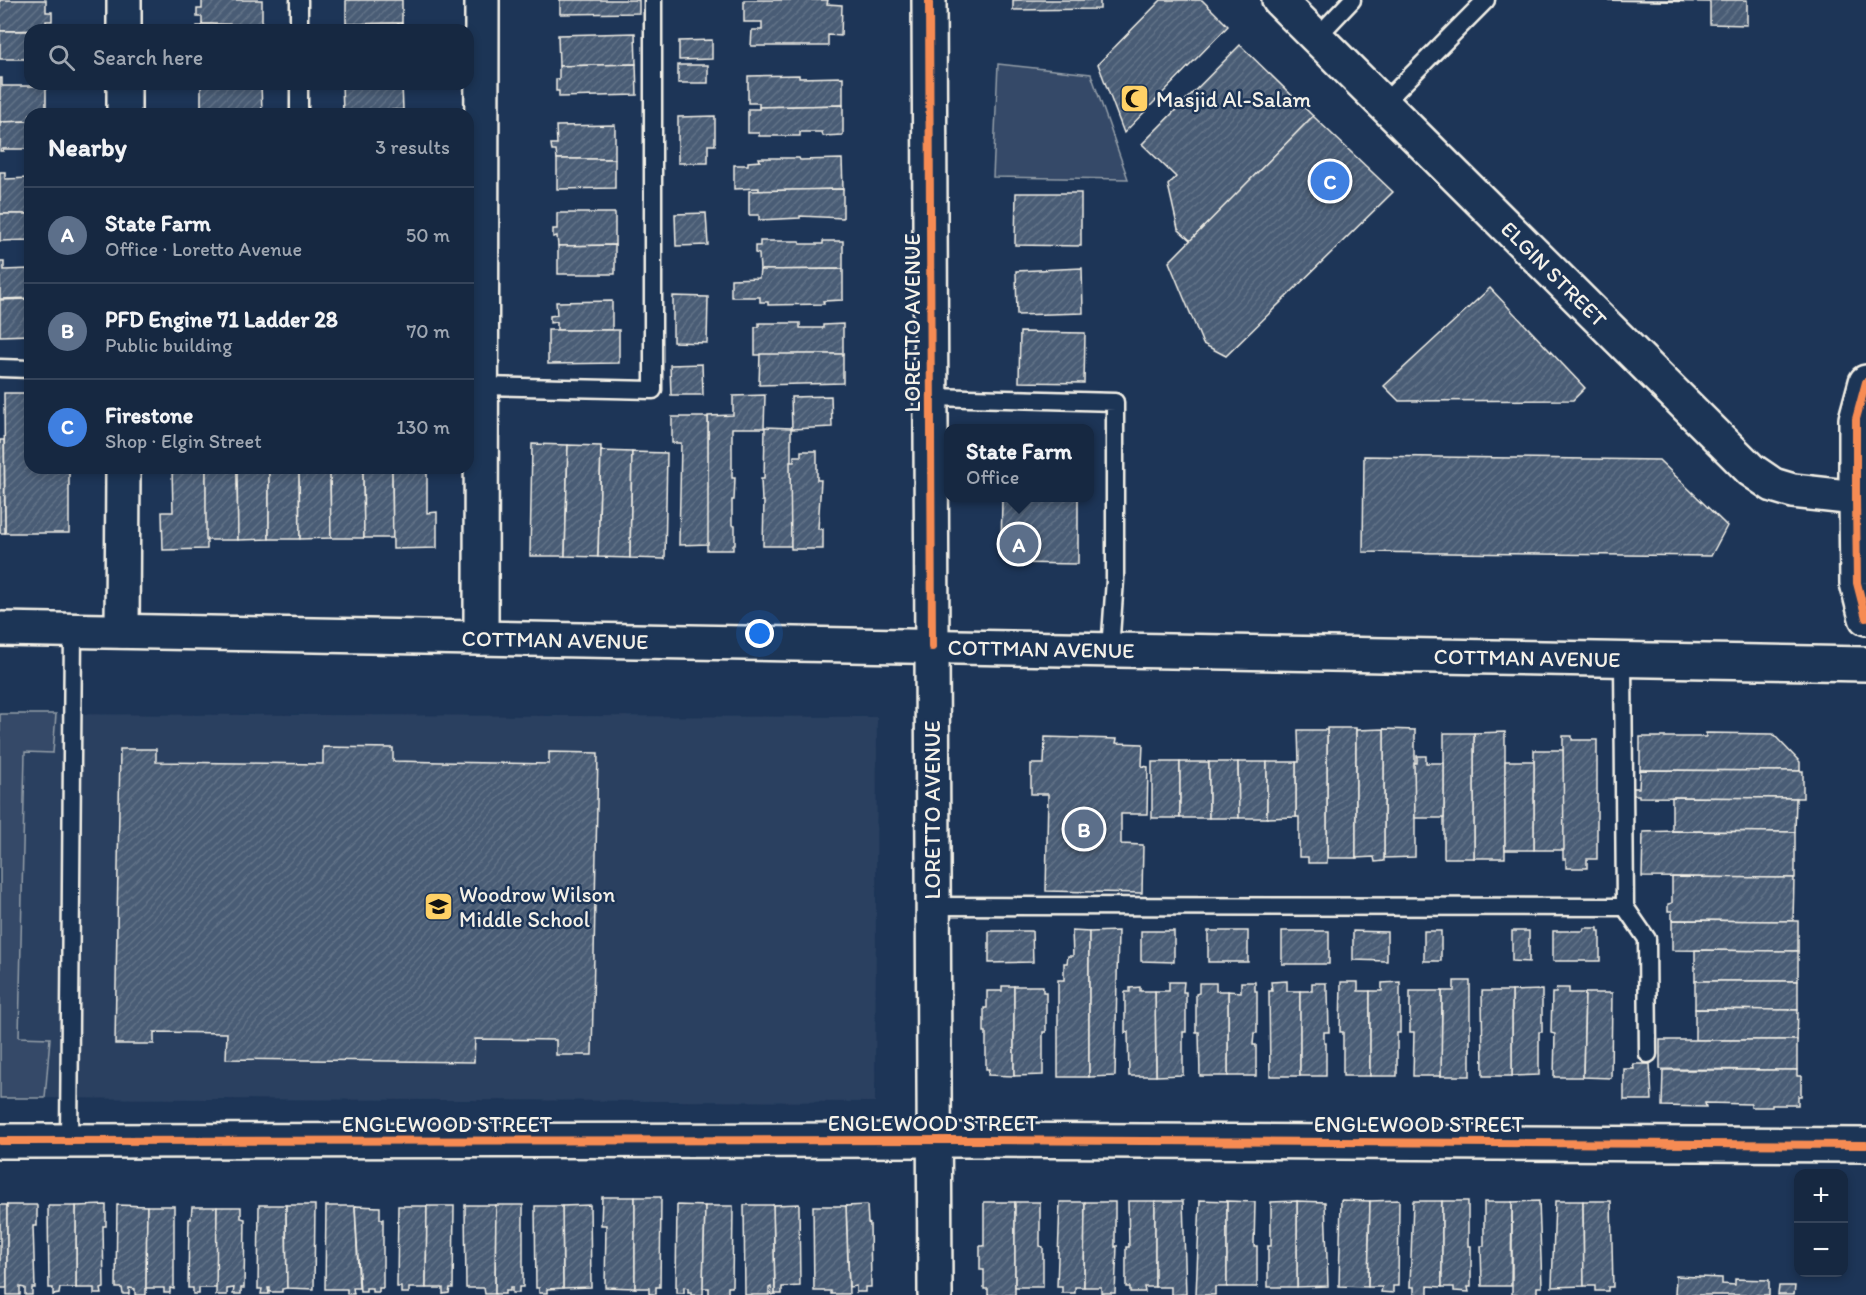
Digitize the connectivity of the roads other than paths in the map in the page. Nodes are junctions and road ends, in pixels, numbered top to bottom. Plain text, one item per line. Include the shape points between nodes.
1 (124, 0) edge
2 (299, 0) edge
3 (482, 0) edge
4 (652, 0) edge
5 (929, 0) edge
6 (1279, 0) edge
7 (1353, 0) edge
8 (1486, 0) edge
9 (124, 24) edge
10 (299, 24) edge
11 (1316, 38) junction
12 (124, 90) edge
13 (299, 90) edge
14 (1383, 104) junction
15 (124, 108) edge
16 (299, 108) edge
17 (0, 368) edge
18 (24, 369) edge
19 (477, 373) edge
20 (1866, 382) edge
21 (931, 397) junction
22 (123, 474) edge
23 (1856, 498) junction
24 (1866, 618) edge
25 (0, 629) edge
26 (73, 630) junction
27 (122, 631) junction
28 (481, 638) junction
29 (932, 647) junction
30 (1110, 650) junction
31 (1623, 660) junction
32 (1866, 664) edge
33 (932, 906) junction
34 (1625, 907) junction
35 (1648, 1054) dead end
36 (934, 1140) junction
37 (0, 1142) edge
38 (69, 1142) junction
39 (1866, 1145) edge
40 (934, 1295) edge

1 - 9 street
2 - 10 lane
3 - 19 street
4 - 19 lane via 653,390
5 - 21 street, LORETTO AVENUE
6 - 11 street, ELGIN STREET
7 - 11 lane
8 - 14 lane
11 - 14 street, ELGIN STREET
12 - 15 street
13 - 16 lane
14 - 23 street, ELGIN STREET via 1751,470 1773,485 1793,491
17 - 18 lane
19 - 28 street
20 - 23 street via 1856,419
21 - 29 street, LORETTO AVENUE
21 - 30 lane via 1115,402 1115,580
22 - 27 street
23 - 24 street via 1857,583
25 - 26 street, COTTMAN AVENUE
26 - 27 street, COTTMAN AVENUE
26 - 38 lane
27 - 28 street, COTTMAN AVENUE
28 - 29 street, COTTMAN AVENUE
29 - 30 street, COTTMAN AVENUE
29 - 33 street, LORETTO AVENUE
30 - 31 street, COTTMAN AVENUE
31 - 32 street, COTTMAN AVENUE
31 - 34 lane
33 - 34 lane
33 - 36 street, LORETTO AVENUE
34 - 35 lane via 1647,939
36 - 38 street, ENGLEWOOD STREET
36 - 39 street, ENGLEWOOD STREET
36 - 40 street, LORETTO AVENUE
37 - 38 street, ENGLEWOOD STREET

